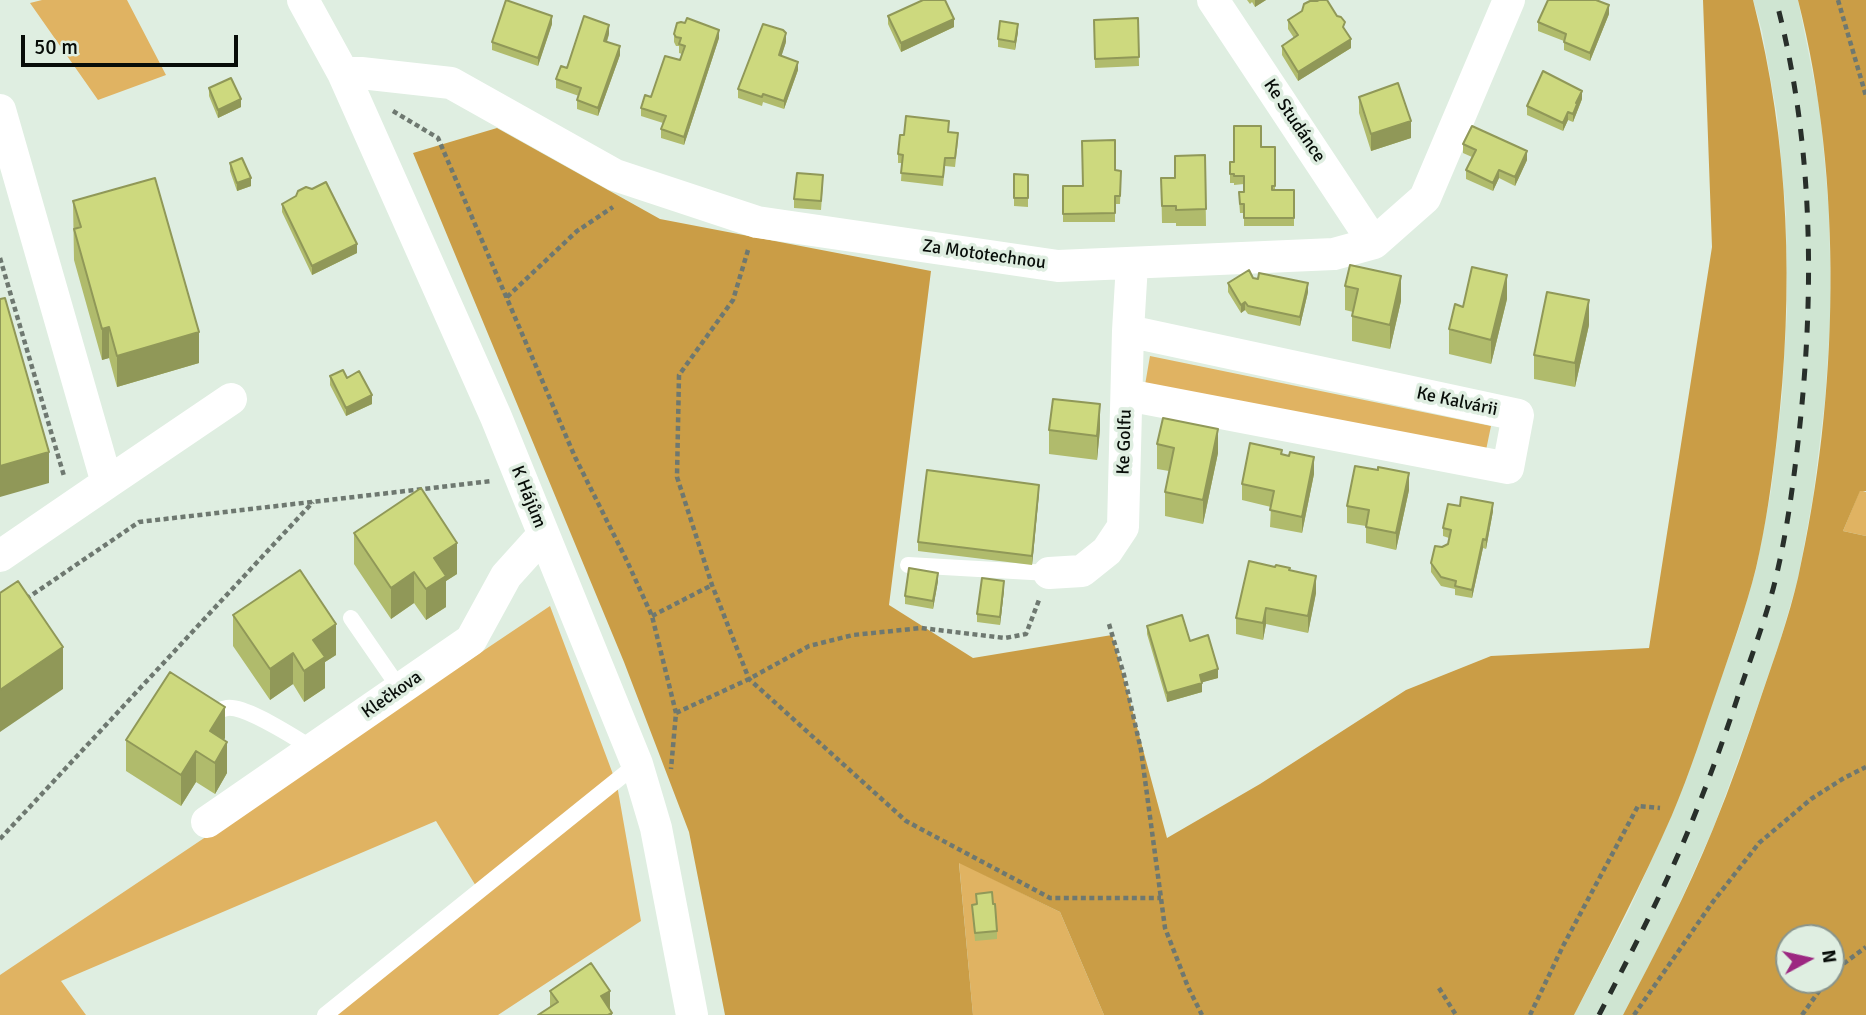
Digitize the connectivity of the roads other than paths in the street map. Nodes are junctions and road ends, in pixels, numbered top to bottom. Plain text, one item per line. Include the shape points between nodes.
1 (303, 0) edge
2 (1213, 0) edge
3 (1509, 0) edge
4 (343, 73) junction
5 (0, 110) edge
6 (1374, 243) junction
7 (1132, 264) junction
8 (1128, 331) junction
9 (1127, 395) junction
10 (231, 399) dead end
11 (107, 483) junction
12 (543, 536) junction
13 (0, 556) edge
14 (908, 565) edge
15 (1049, 573) joint
16 (351, 618) dead end
17 (400, 689) junction
18 (203, 725) edge
19 (314, 749) junction
20 (637, 764) junction
21 (207, 822) dead end
22 (325, 1015) edge
23 (692, 1015) edge

1 - 4 street, K Hájům
2 - 6 street, Ke Studánce
3 - 6 street, Za Mototechnou via 1424,198
4 - 7 street, Za Mototechnou via 451,83 615,175 757,222 1058,266
4 - 12 street, K Hájům via 496,417
5 - 11 street
6 - 7 street, Za Mototechnou via 1334,254
7 - 8 street, Ke Golfu
8 - 9 street, Ke Golfu
8 - 9 street, Ke Kalvárii via 1518,415 1508,468
9 - 15 street, Ke Golfu via 1123,527 1107,551 1082,571
10 - 11 street
11 - 13 street
12 - 17 street, Klečkova via 506,576 471,640
12 - 20 street, K Hájům
14 - 15 lane
16 - 17 lane
17 - 19 street, Klečkova
18 - 19 lane via 214,713 229,707 248,712
19 - 21 street, Klečkova
20 - 22 lane
20 - 23 street, K Hájům via 656,828

